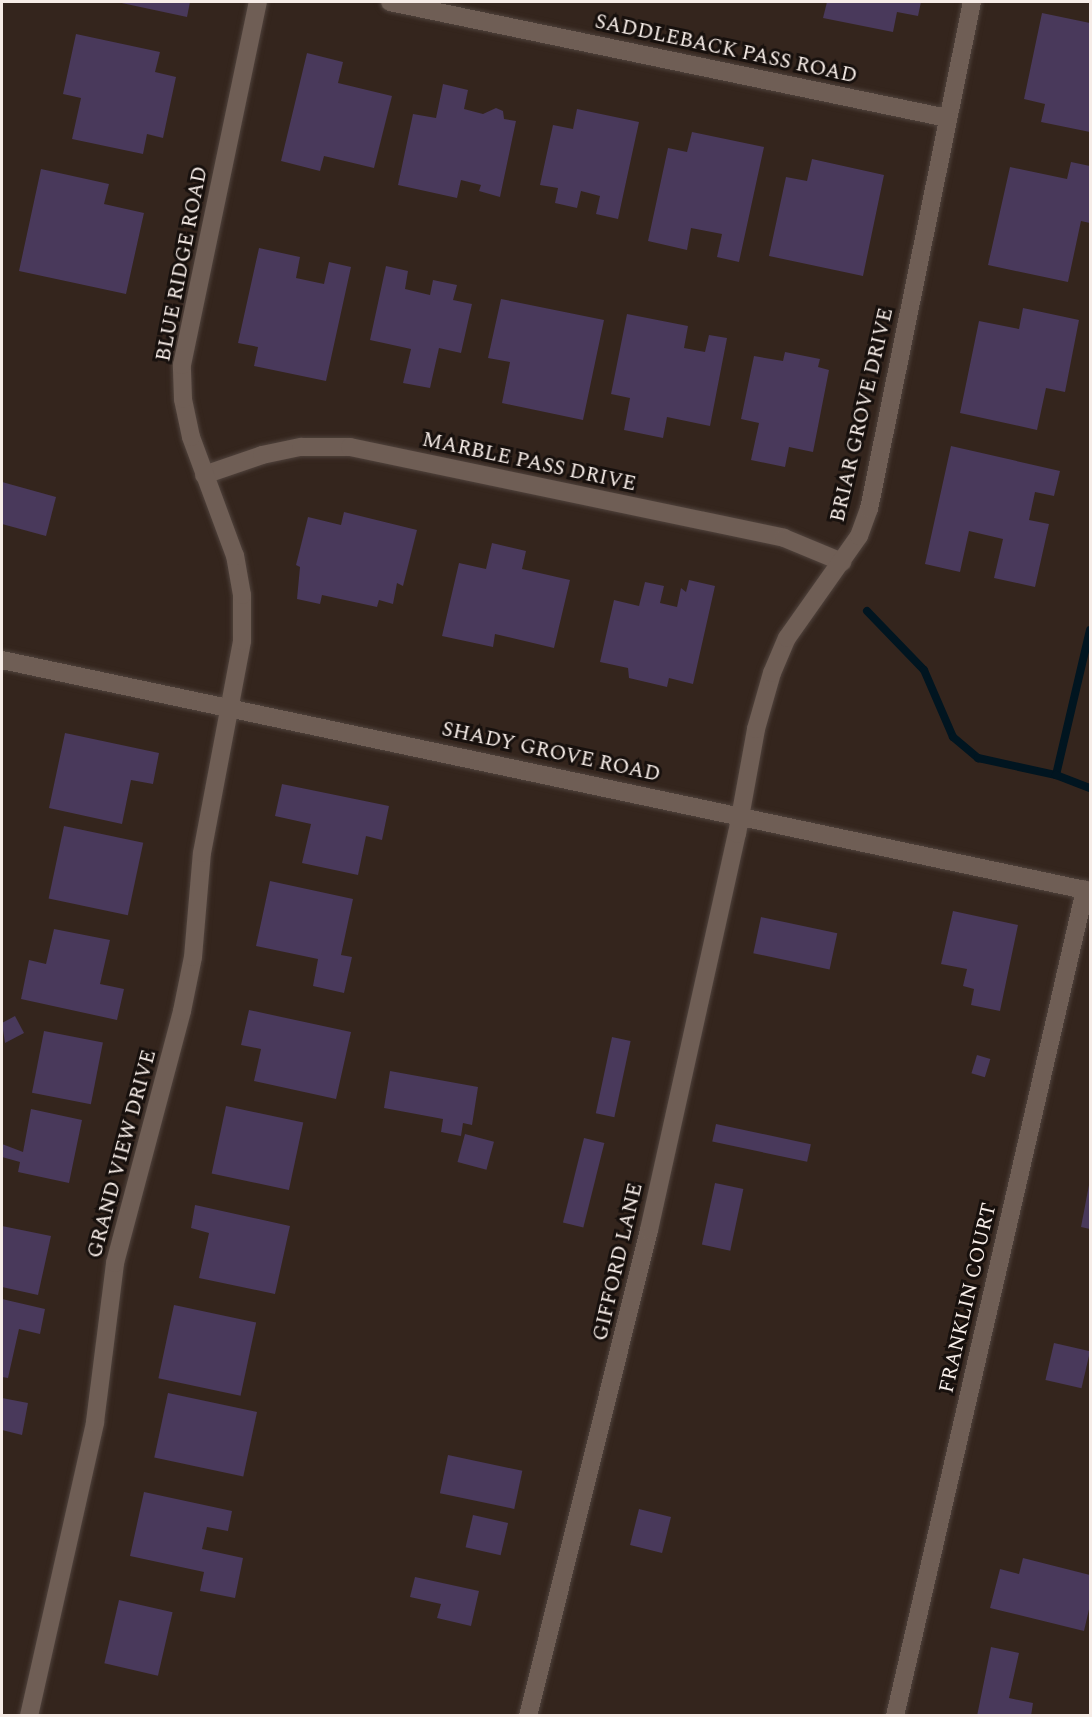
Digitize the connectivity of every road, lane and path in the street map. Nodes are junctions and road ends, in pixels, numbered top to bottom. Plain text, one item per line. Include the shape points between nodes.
1 (258, 2) edge
2 (390, 2) edge
3 (972, 2) edge
4 (947, 118) junction
5 (204, 475) junction
6 (842, 562) junction
7 (2, 660) edge
8 (231, 708) junction
9 (740, 816) junction
10 (1088, 890) edge
11 (29, 1716) edge
12 (528, 1716) edge
13 (895, 1716) edge

1 - 5 street, BLUE RIDGE ROAD via 182,365 183,399
2 - 4 street, SADDLEBACK PASS ROAD
3 - 4 street, BRIAR GROVE DRIVE
4 - 6 street, BRIAR GROVE DRIVE via 869,509
5 - 6 street, MARBLE PASS DRIVE via 282,451 350,447 784,538
5 - 8 street, BLUE RIDGE ROAD via 235,556 242,595 243,640
6 - 9 street, BRIAR GROVE DRIVE via 788,638 772,673 756,729
7 - 8 street, SHADY GROVE ROAD
8 - 9 street, SHADY GROVE ROAD
8 - 11 street, GRAND VIEW DRIVE via 202,853 193,957 114,1263 95,1422
9 - 10 street, SHADY GROVE ROAD
9 - 12 street, GIFFORD LANE via 649,1230
10 - 13 street, FRANKLIN COURT

